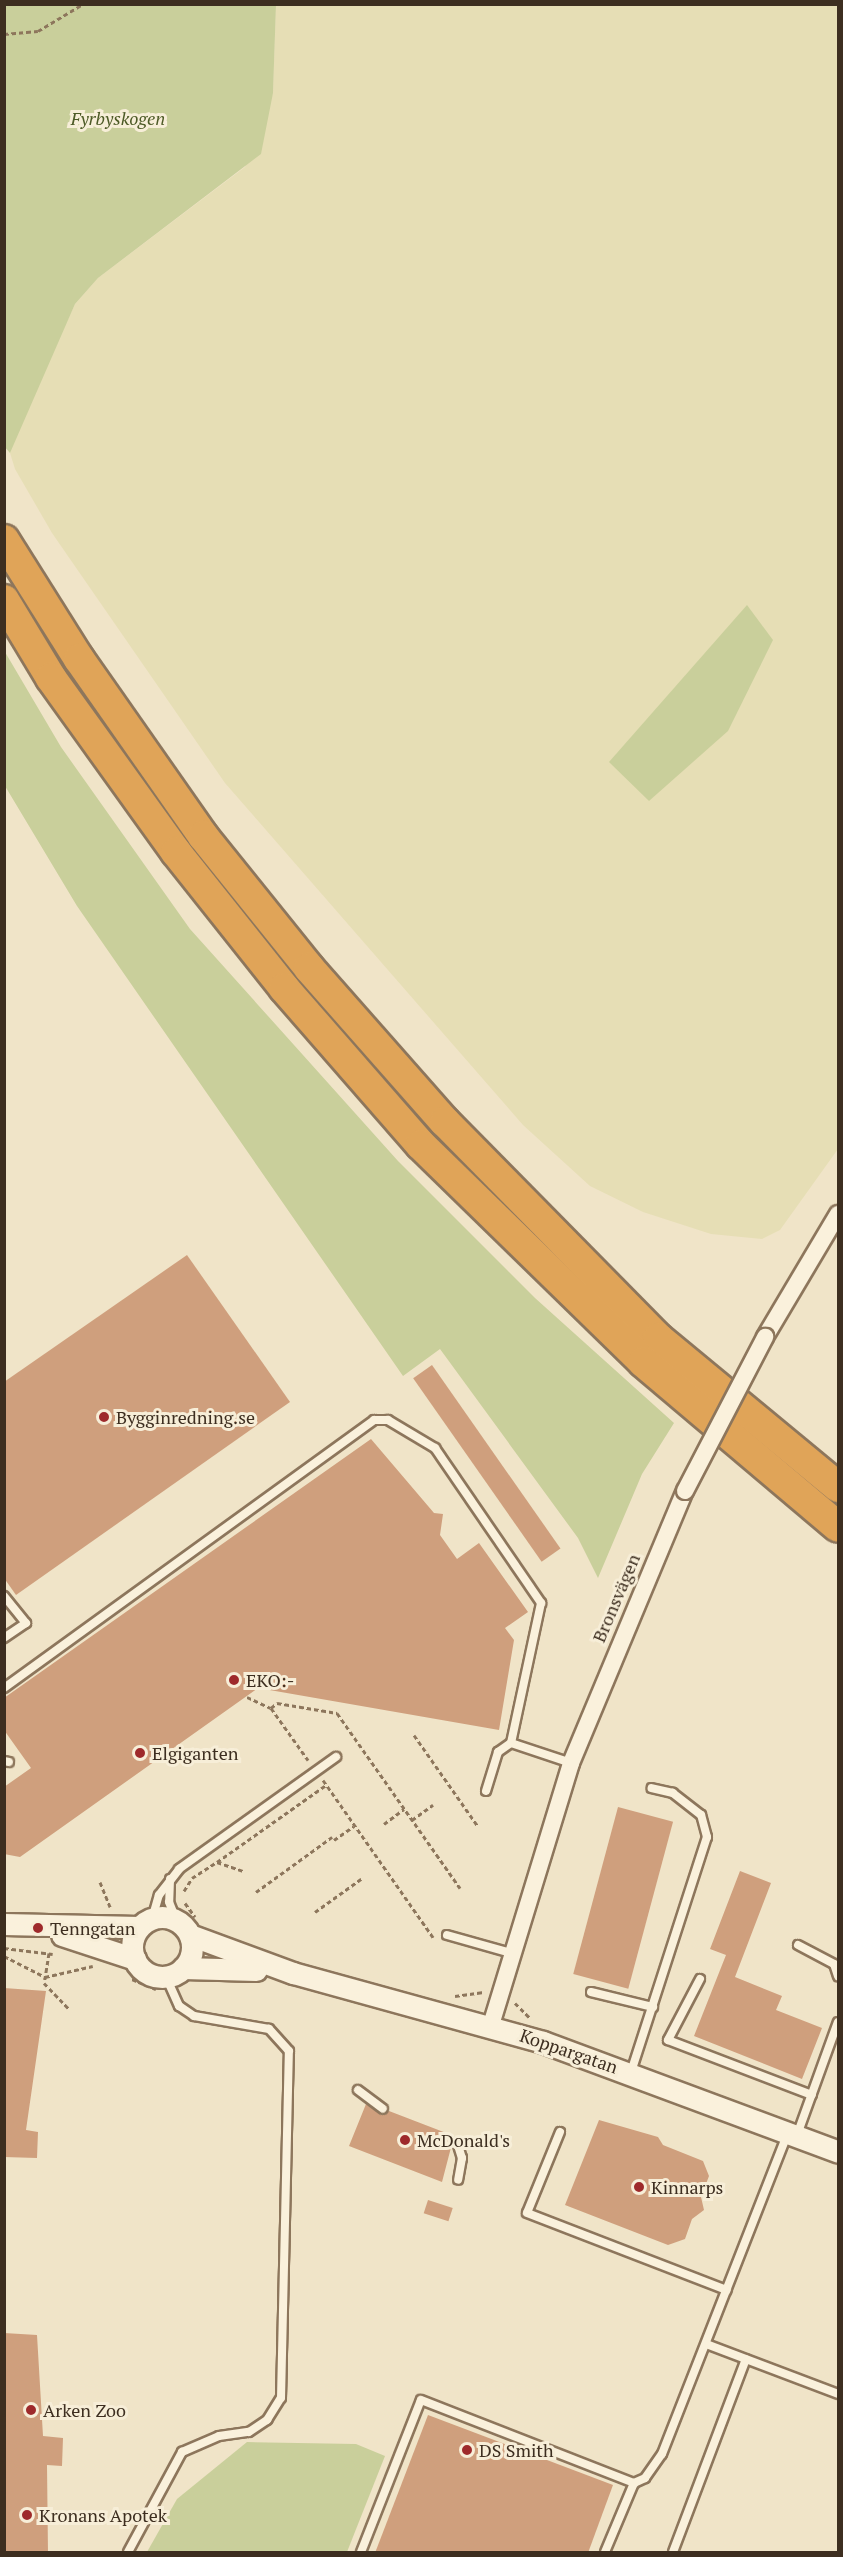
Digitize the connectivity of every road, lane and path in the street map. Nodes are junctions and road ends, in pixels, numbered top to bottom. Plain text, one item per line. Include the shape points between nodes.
1 (83, 4) edge
2 (4, 34) edge
3 (4, 540) edge
4 (4, 600) edge
5 (838, 1214) edge
6 (838, 1487) edge
7 (838, 1527) edge
8 (4, 1596) edge
9 (4, 1638) edge
10 (4, 1688) edge
11 (247, 1697) dead end
12 (271, 1708) junction
13 (414, 1735) dead end
14 (511, 1743) junction
15 (336, 1757) dead end
16 (571, 1763) junction
17 (316, 1771) junction
18 (326, 1785) junction
19 (652, 1788) dead end
20 (486, 1791) dead end
21 (433, 1805) dead end
22 (404, 1809) junction
23 (412, 1820) junction
24 (384, 1824) dead end
25 (477, 1825) dead end
26 (354, 1826) junction
27 (217, 1862) junction
28 (243, 1871) dead end
29 (170, 1879) junction
30 (361, 1879) dead end
31 (100, 1882) dead end
32 (459, 1888) dead end
33 (256, 1892) dead end
34 (315, 1912) dead end
35 (113, 1916) dead end
36 (184, 1920) junction
37 (146, 1923) junction
38 (4, 1924) edge
39 (39, 1928) junction
40 (447, 1935) dead end
41 (434, 1939) dead end
42 (798, 1945) dead end
43 (4, 1948) edge
44 (49, 1953) junction
45 (511, 1953) junction
46 (60, 1954) dead end
47 (4, 1956) edge
48 (94, 1960) dead end
49 (131, 1967) junction
50 (293, 1973) junction
51 (838, 1976) edge
52 (45, 1977) junction
53 (173, 1978) junction
54 (699, 1979) dead end
55 (591, 1992) dead end
56 (653, 2007) junction
57 (68, 2008) dead end
58 (838, 2022) edge
59 (491, 2025) junction
60 (631, 2072) junction
61 (358, 2090) dead end
62 (812, 2095) junction
63 (383, 2109) dead end
64 (561, 2132) dead end
65 (792, 2134) junction
66 (457, 2142) dead end
67 (838, 2152) edge
68 (458, 2180) dead end
69 (727, 2290) junction
70 (706, 2344) junction
71 (746, 2360) junction
72 (838, 2394) edge
73 (634, 2483) junction
74 (128, 2553) edge
75 (361, 2553) edge
76 (605, 2553) edge
77 (673, 2553) edge

1 - 2 path via 38,31
3 - 6 highway via 79,659 203,836 362,1028 498,1178 658,1338
4 - 7 highway via 51,678 176,852 284,988 421,1145 643,1362
5 - 16 street, Bronsvägen, bridge via 765,1337 685,1491
8 - 9 lane via 26,1623
10 - 14 lane via 374,1420 388,1420 435,1448 541,1603
11 - 12 path
12 - 17 path
12 - 22 path via 277,1703 337,1713
13 - 25 path
14 - 16 lane
14 - 20 lane via 498,1752
15 - 17 lane
16 - 45 street, Bronsvägen
17 - 18 path
17 - 29 lane
18 - 26 path
18 - 27 path
19 - 56 lane via 674,1793 701,1815 707,1837
21 - 23 path
22 - 23 path
22 - 24 path
23 - 32 path
26 - 33 path
26 - 41 path
27 - 28 path
27 - 36 path via 192,1878
29 - 36 lane via 169,1902
29 - 37 lane
30 - 34 path
31 - 35 path
36 - 37 street
36 - 50 street, Koppargatan
36 - 53 street via 191,1953
37 - 39 street
37 - 49 street via 132,1943
38 - 39 street
39 - 49 street
40 - 45 lane
42 - 51 lane via 834,1964
43 - 44 path
44 - 46 path
44 - 52 path
45 - 59 street, Bronsvägen
47 - 52 path
48 - 52 path via 105,1963
49 - 53 street
49 - 53 path via 148,1988
50 - 53 street, Koppargatan
50 - 59 street, Koppargatan
52 - 57 path via 44,1983
53 - 74 lane via 194,2016 269,2029 289,2051 281,2398 267,2420 249,2432 219,2436 182,2452
54 - 62 lane via 668,2040
55 - 56 lane
56 - 60 lane
58 - 62 lane
59 - 60 street, Koppargatan
60 - 65 street, Koppargatan
61 - 63 lane
62 - 65 lane
64 - 69 lane via 527,2213
65 - 67 street, Koppargatan
65 - 69 lane
66 - 68 lane via 462,2158
69 - 70 lane
70 - 71 lane
70 - 73 lane via 662,2454 645,2478
71 - 72 lane
71 - 77 lane
73 - 75 lane via 421,2400
73 - 76 lane

